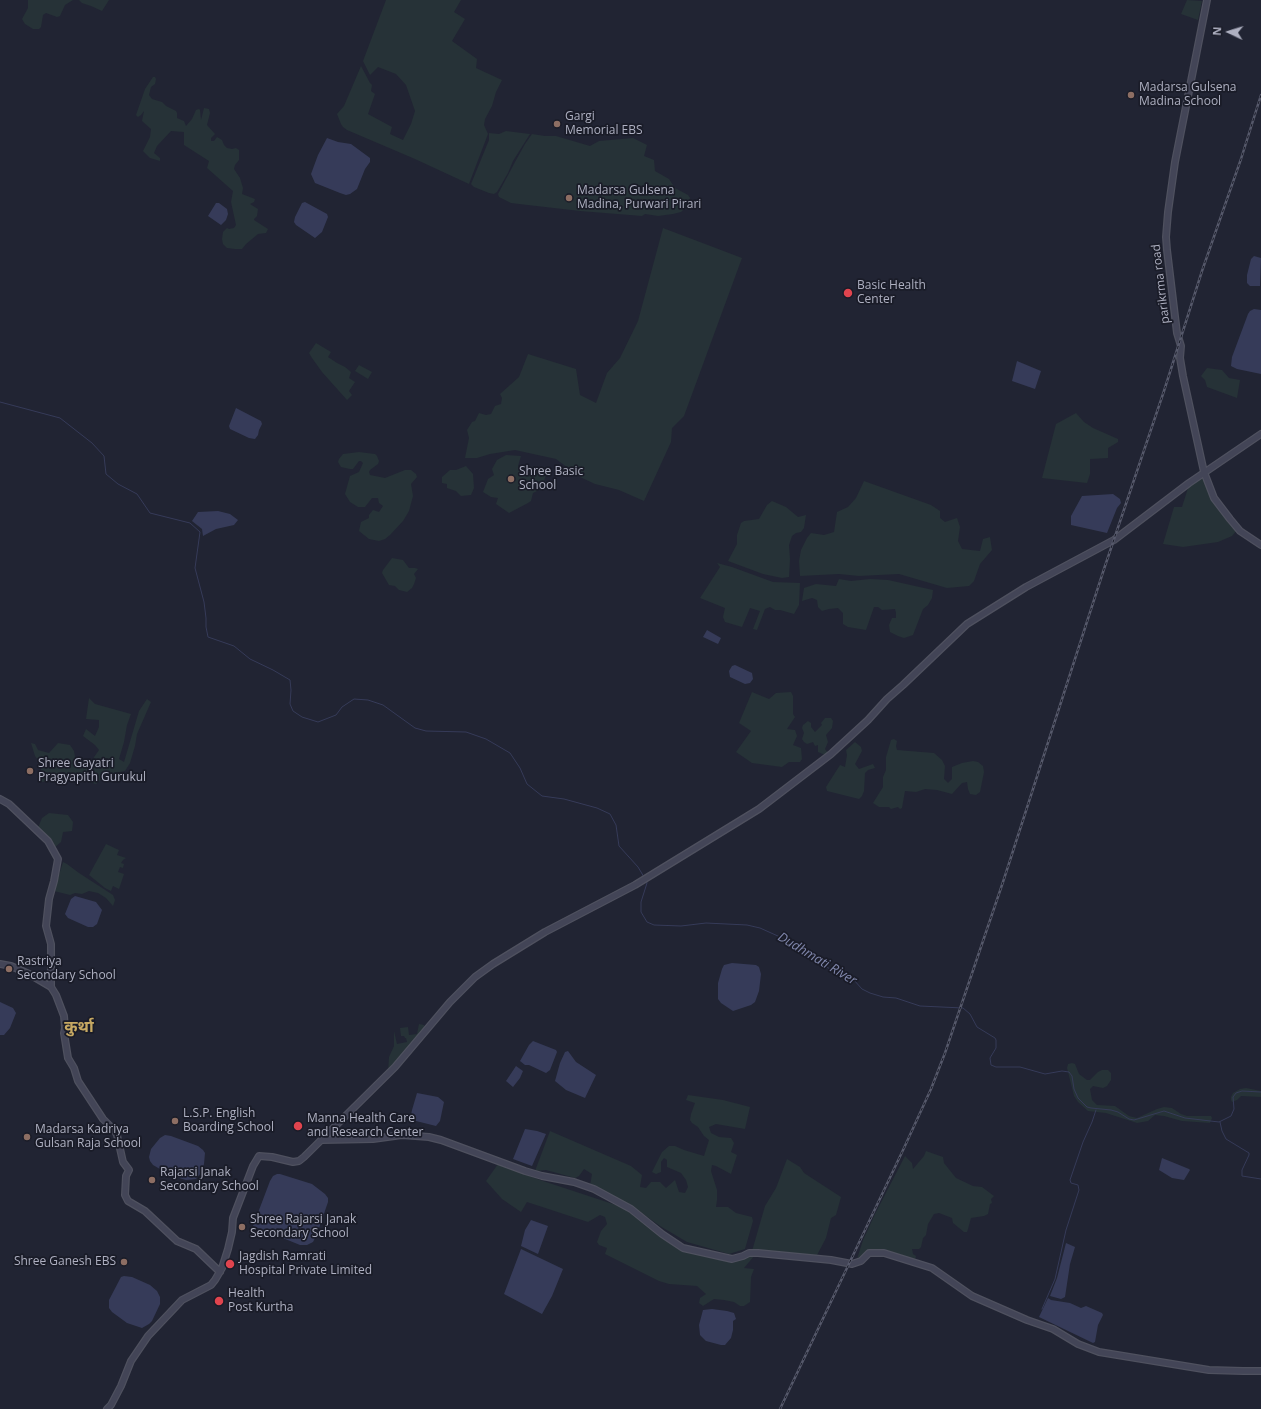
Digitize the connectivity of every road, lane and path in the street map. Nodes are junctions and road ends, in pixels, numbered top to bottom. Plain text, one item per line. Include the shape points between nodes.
1 (1207, 0) edge
2 (1261, 434) edge
3 (1204, 472) junction
4 (1261, 545) edge
5 (0, 799) edge
6 (0, 964) edge
7 (51, 987) junction
8 (322, 1140) junction
9 (220, 1272) junction
10 (1261, 1371) edge
11 (107, 1409) edge

1 - 3 street, parikrma road via 1175,162 1166,237 1177,332 1181,346 1180,358
2 - 3 street
3 - 4 street, parikrma road via 1214,498 1230,519 1240,530
3 - 8 street via 1114,540 1026,587 967,624 832,754 759,809 635,885 545,932 475,977 450,1002 395,1067
5 - 7 street via 9,804 48,841 58,859 48,898 46,926 51,944
6 - 7 street via 20,969
7 - 9 street via 64,1016 68,1058 78,1081 96,1111 117,1135 123,1162 129,1170 124,1195 177,1241 196,1249
8 - 9 street via 299,1161 259,1156 233,1218 228,1249
8 - 10 street via 373,1139 402,1135 435,1139 525,1171 594,1189 631,1209 683,1248 732,1259 749,1253 758,1253 852,1264 869,1253 884,1253 932,1268 972,1296 1053,1329 1078,1344 1099,1352 1220,1371
9 - 11 street via 211,1285 182,1300 148,1336 131,1361 121,1386

